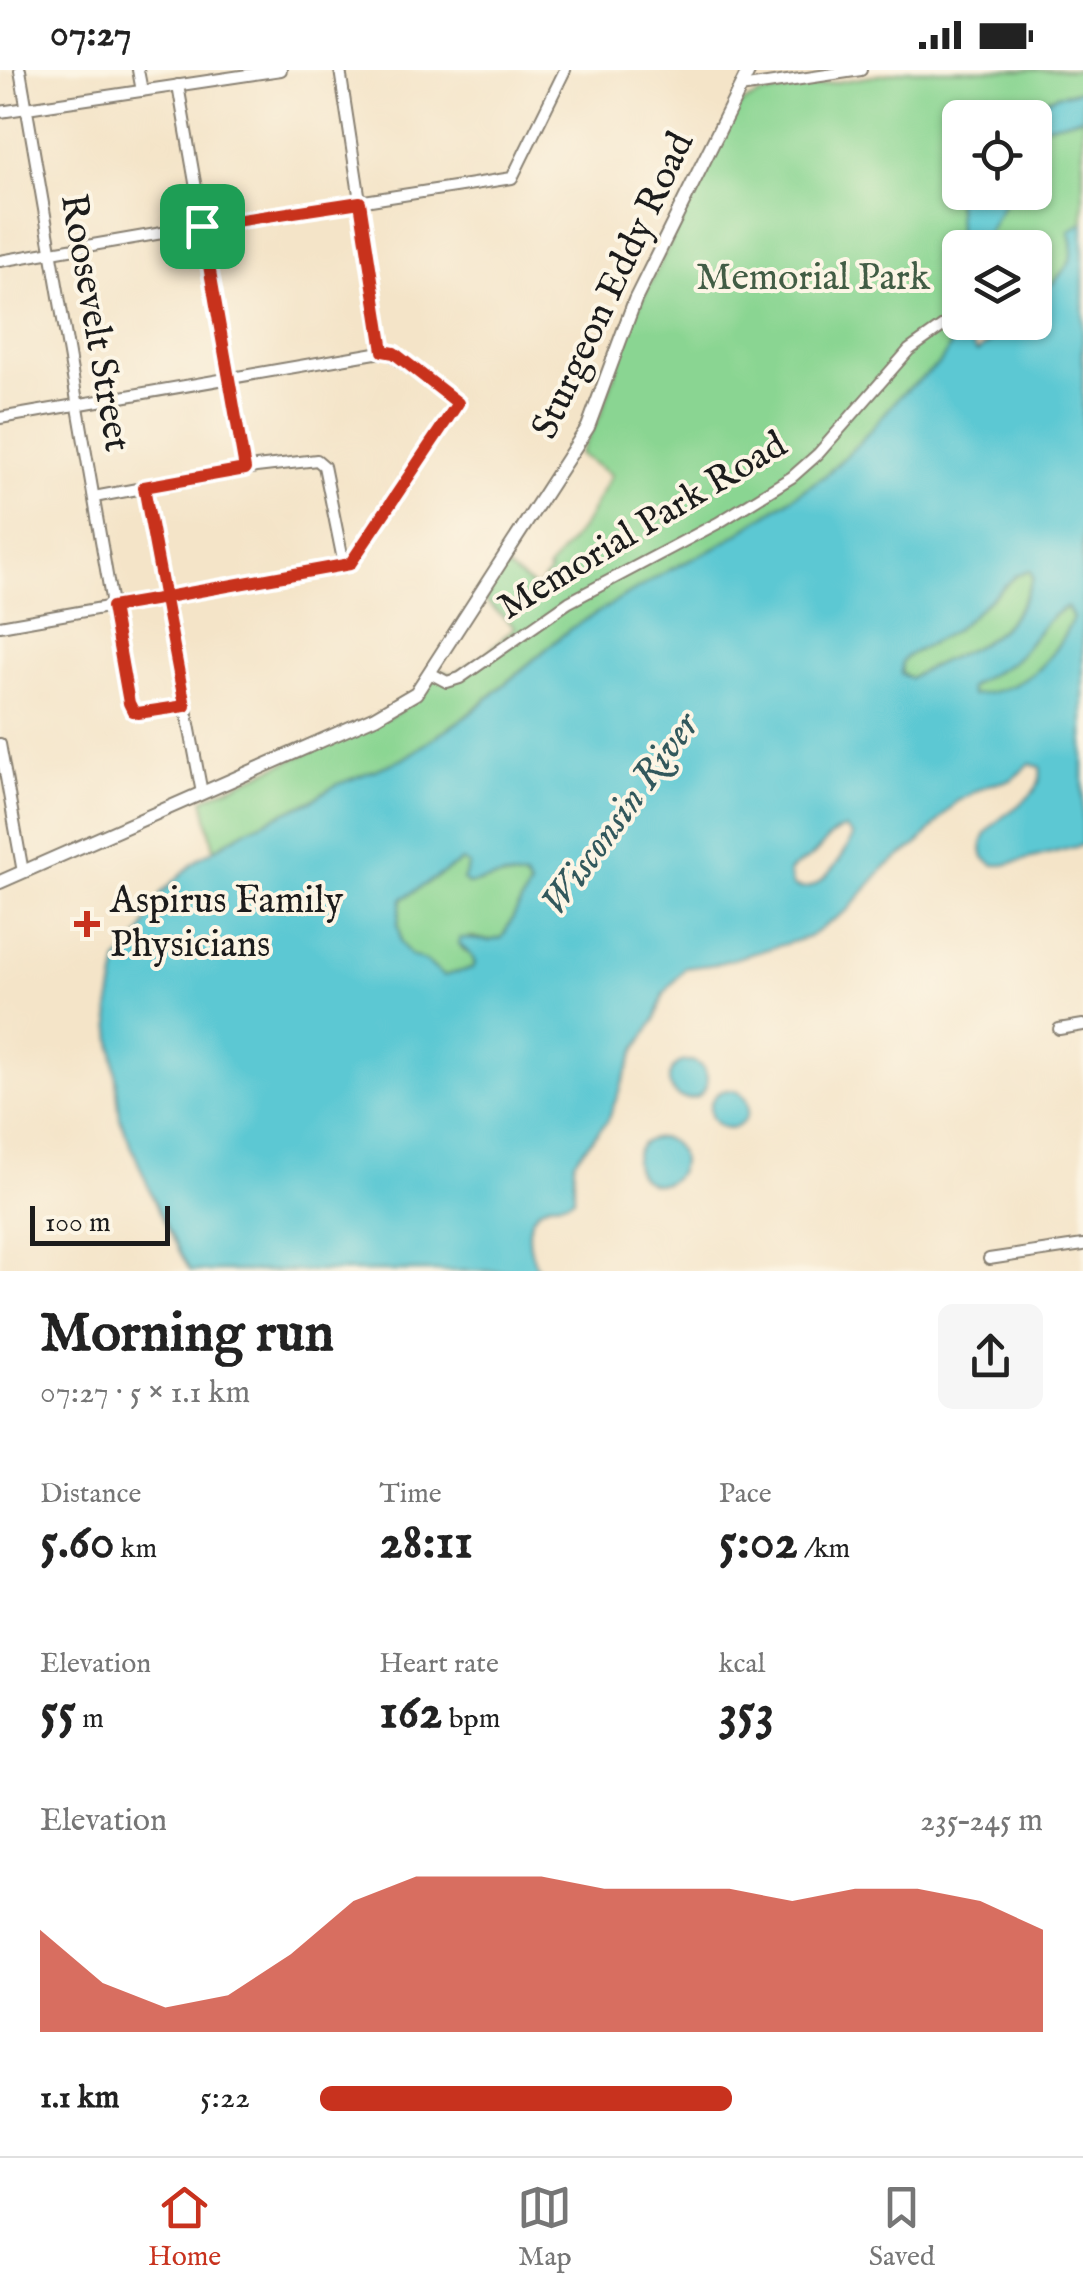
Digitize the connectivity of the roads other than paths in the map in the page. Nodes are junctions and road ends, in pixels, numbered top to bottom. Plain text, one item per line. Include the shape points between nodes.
1 (20, 70) edge
2 (138, 70) edge
3 (281, 70) edge
4 (340, 70) edge
5 (565, 70) edge
6 (749, 70) edge
7 (862, 70) edge
8 (178, 86) junction
9 (740, 88) junction
10 (142, 91) junction
11 (26, 108) junction
12 (0, 112) edge
13 (360, 202) junction
14 (202, 226) junction
15 (51, 252) junction
16 (0, 261) edge
17 (942, 327) edge
18 (383, 351) junction
19 (229, 378) junction
20 (78, 404) junction
21 (0, 418) edge
22 (245, 469) junction
23 (144, 487) junction
24 (94, 496) junction
25 (344, 565) junction
26 (165, 598) junction
27 (112, 607) junction
28 (0, 626) edge
29 (430, 673) junction
30 (185, 706) junction
31 (0, 744) edge
32 (202, 793) junction
33 (22, 872) junction
34 (0, 882) edge
35 (1083, 1025) edge
36 (1059, 1029) dead end
37 (1083, 1245) edge
38 (1005, 1257) junction
39 (989, 1259) dead end
40 (1006, 1271) edge

1 - 11 street, Roosevelt Street
2 - 10 street
3 - 8 street
4 - 13 street
5 - 13 street via 512,178
6 - 9 street, Sturgeon Eddy Road
7 - 9 street
8 - 10 street
8 - 14 street
9 - 29 street, Sturgeon Eddy Road via 635,300 588,428
10 - 11 street
11 - 12 street
11 - 15 street, Roosevelt Street
13 - 14 street
13 - 18 street
14 - 15 street
14 - 19 street
15 - 16 street
15 - 20 street, Roosevelt Street
17 - 29 street, Memorial Park Road via 909,350 818,454 778,487 569,602 460,678 447,682
18 - 19 street
18 - 25 street via 458,403
19 - 20 street
19 - 22 street
20 - 21 street
20 - 24 street, Roosevelt Street
22 - 23 street
22 - 25 street via 320,462
23 - 24 street
23 - 26 street
24 - 27 street, Roosevelt Street
25 - 26 street
26 - 27 street
26 - 30 street
27 - 28 street
27 - 30 street, Roosevelt Street via 131,709
29 - 32 street, Sturgeon Eddy Road via 410,698 385,712
30 - 32 street
31 - 33 street
32 - 33 street, Sturgeon Eddy Road
33 - 34 street, Sturgeon Eddy Road
35 - 36 street
37 - 38 street
38 - 39 street
38 - 40 street

